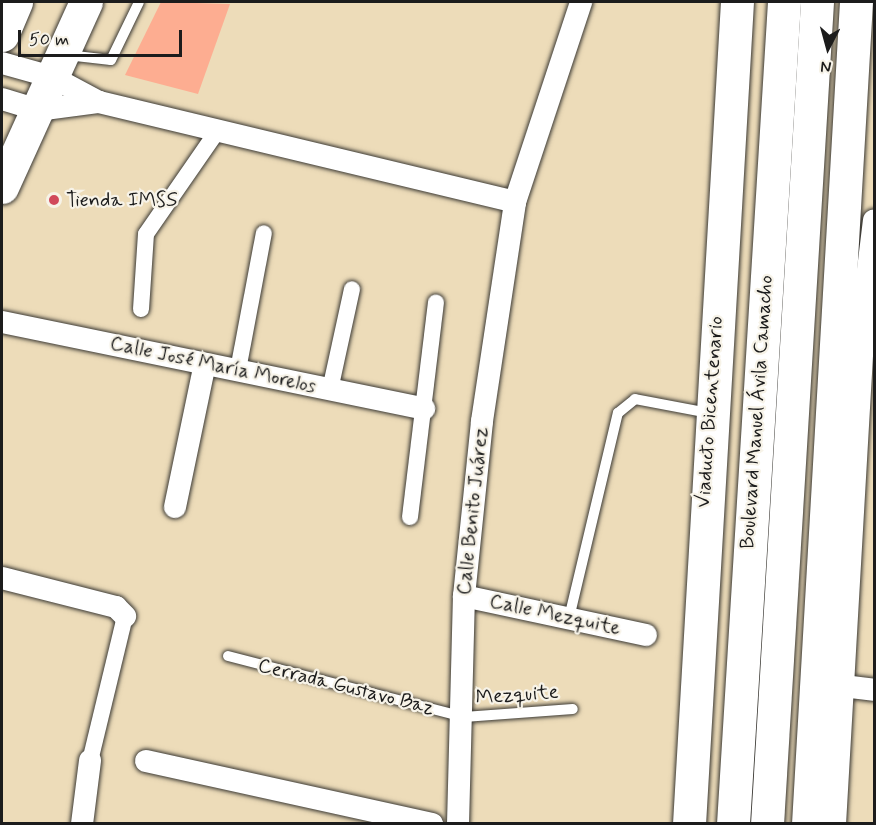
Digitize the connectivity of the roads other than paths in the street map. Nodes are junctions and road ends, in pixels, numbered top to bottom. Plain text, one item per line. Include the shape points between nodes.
1 (16, 2) edge
2 (86, 2) edge
3 (139, 2) edge
4 (581, 2) edge
5 (725, 2) edge
6 (737, 2) edge
7 (784, 2) edge
8 (817, 2) edge
9 (856, 2) edge
10 (2, 35) edge
11 (2, 63) edge
12 (57, 65) junction
13 (2, 99) edge
14 (99, 102) junction
15 (37, 110) junction
16 (218, 130) junction
17 (2, 187) edge
18 (515, 202) junction
19 (874, 220) edge
20 (264, 233) dead end
21 (870, 286) edge
22 (352, 289) dead end
23 (436, 303) dead end
24 (141, 309) dead end
25 (2, 322) edge
26 (205, 364) junction
27 (238, 370) junction
28 (330, 390) junction
29 (424, 409) junction
30 (698, 411) junction
31 (175, 507) dead end
32 (410, 517) dead end
33 (2, 578) edge
34 (464, 596) junction
35 (125, 616) joint
36 (569, 618) junction
37 (646, 634) dead end
38 (228, 656) dead end
39 (843, 686) junction
40 (874, 690) edge
41 (573, 709) dead end
42 (464, 717) junction
43 (90, 761) joint
44 (146, 761) dead end
45 (82, 824) edge
46 (432, 824) edge
47 (458, 824) edge
48 (674, 824) edge
49 (689, 824) edge
50 (733, 824) edge
51 (767, 824) edge
52 (808, 824) edge
53 (834, 824) edge

1 - 10 main road
2 - 12 main road
3 - 12 lane via 106,63
4 - 18 street, Calle Benito Juárez
5 - 30 main road
6 - 49 main road, Viaducto Bicentenario
7 - 50 main road, Boulevard Manuel Ávila Camacho
8 - 51 main road, Boulevard Manuel Ávila Camacho
9 - 52 main road
11 - 12 street
12 - 14 street
12 - 15 main road
13 - 15 street
14 - 15 street
14 - 16 street
15 - 17 main road
16 - 18 street
16 - 24 street via 146,234
18 - 34 street, Calle Benito Juárez via 482,421
19 - 21 street
20 - 27 street
21 - 39 street
22 - 28 street
23 - 29 street
25 - 26 street, Calle José María Morelos
26 - 27 street, Calle José María Morelos
26 - 31 street
27 - 28 street, Calle José María Morelos
28 - 29 street, Calle José María Morelos
29 - 32 street
30 - 36 lane via 635,399 618,413
30 - 48 main road
33 - 35 street via 116,608
34 - 36 street, Calle Mezquite
34 - 42 street, Calle Benito Juárez
35 - 43 street
36 - 37 street, Calle Mezquite
38 - 42 lane, Cerrada Gustavo Baz
39 - 40 street
39 - 53 street
41 - 42 lane, Mezquite
42 - 47 street, Calle Benito Juárez
43 - 45 street
44 - 46 street

